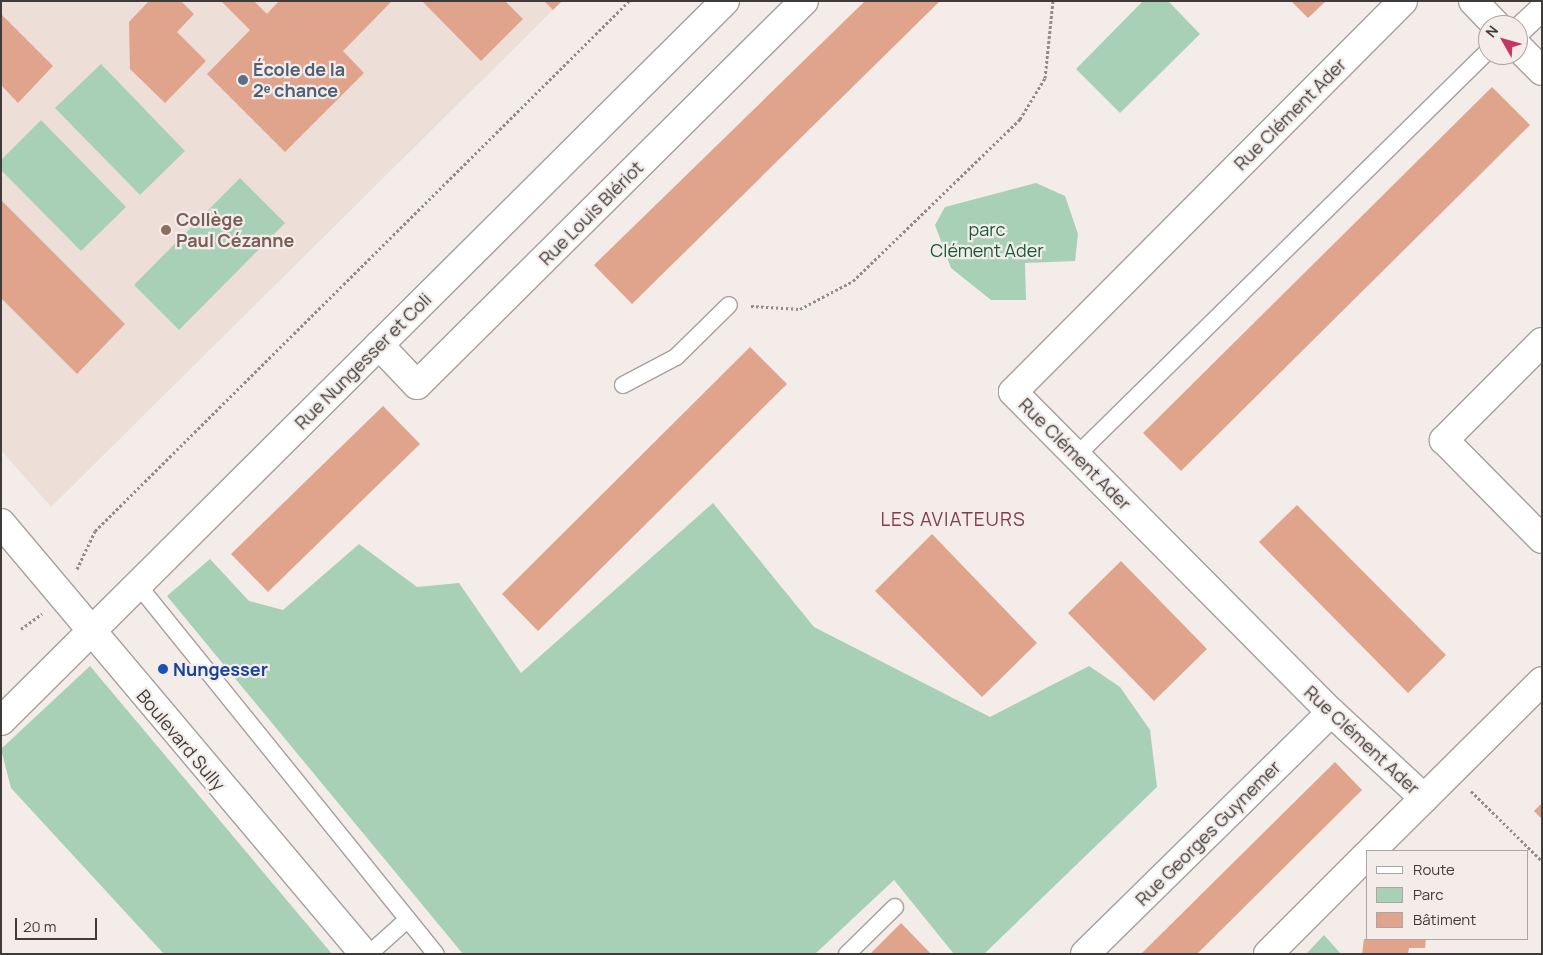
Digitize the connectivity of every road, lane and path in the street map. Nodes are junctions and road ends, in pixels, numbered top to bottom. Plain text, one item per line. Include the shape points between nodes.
1 (629, 1) edge
2 (725, 1) edge
3 (804, 1) edge
4 (1053, 1) edge
5 (1403, 1) edge
6 (1473, 1) edge
7 (1542, 9) edge
8 (1486, 15) edge
9 (1528, 22) edge
10 (1528, 57) edge
11 (1478, 60) edge
12 (1542, 71) edge
13 (729, 305) joint
14 (1542, 342) edge
15 (379, 344) junction
16 (623, 385) dead end
17 (1076, 456) junction
18 (1, 523) edge
19 (1542, 539) edge
20 (138, 585) junction
21 (63, 598) junction
22 (21, 629) dead end
23 (91, 631) junction
24 (1537, 695) edge
25 (1331, 712) junction
26 (1, 721) edge
27 (1451, 771) junction
28 (1424, 798) junction
29 (1372, 850) edge
30 (1366, 856) edge
31 (1542, 861) edge
32 (895, 907) dead end
33 (408, 919) junction
34 (364, 954) edge
35 (369, 954) edge
36 (436, 954) edge
37 (847, 954) edge
38 (1086, 954) edge
39 (1268, 954) edge

1 - 21 path via 95,531
2 - 15 street, Rue Nungesser et Coli
3 - 15 street, Rue Louis Blériot via 417,385
4 - 13 path via 1044,78 1020,119 853,281 800,309
5 - 17 street, Rue Clément Ader via 1013,392
6 - 8 street
7 - 9 street
10 - 12 street
11 - 17 lane
13 - 16 lane via 676,357
14 - 19 street via 1444,440
15 - 20 street, Rue Nungesser et Coli
17 - 25 street, Rue Clément Ader
18 - 21 street, Boulevard Sully
20 - 23 street, Rue Nungesser et Coli
20 - 33 lane
21 - 22 path
21 - 23 street, Boulevard Sully
23 - 26 street, Rue Nungesser et Coli
23 - 34 street, Boulevard Sully
24 - 27 street
25 - 28 street, Rue Clément Ader
25 - 38 street, Rue Georges Guynemer
27 - 28 street
27 - 31 path
28 - 29 street
30 - 39 street
32 - 37 lane
33 - 35 lane
33 - 36 lane

